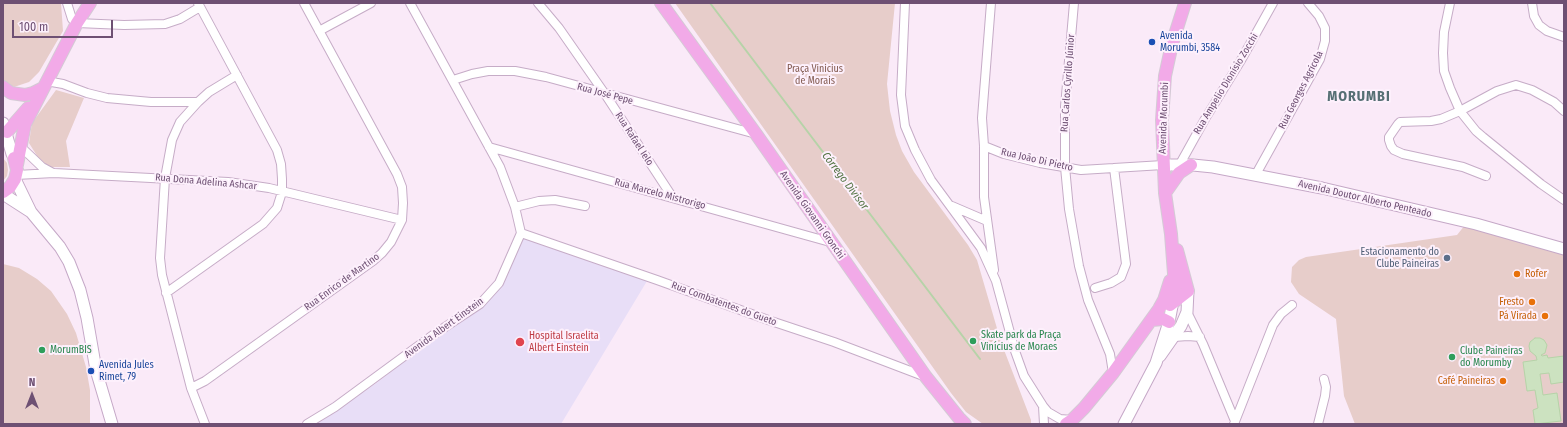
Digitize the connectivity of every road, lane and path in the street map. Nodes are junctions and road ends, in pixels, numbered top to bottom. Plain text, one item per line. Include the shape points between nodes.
1 (67, 3) edge
2 (90, 3) edge
3 (304, 3) edge
4 (371, 3) edge
5 (410, 3) edge
6 (538, 3) edge
7 (661, 3) edge
8 (905, 3) edge
9 (991, 3) edge
10 (1074, 3) edge
11 (1185, 3) edge
12 (1273, 3) edge
13 (1308, 3) edge
14 (1450, 3) edge
15 (1532, 4) edge
16 (199, 5) edge
17 (77, 22) junction
18 (319, 31) junction
19 (1564, 37) edge
20 (237, 75) junction
21 (453, 80) junction
22 (45, 84) junction
23 (3, 87) edge
24 (605, 94) junction
25 (198, 102) junction
26 (1460, 111) junction
27 (1564, 111) edge
28 (5, 128) edge
29 (756, 134) junction
30 (984, 146) junction
31 (489, 147) junction
32 (16, 150) junction
33 (1163, 165) junction
34 (1185, 165) junction
35 (1065, 167) junction
36 (1114, 168) junction
37 (16, 173) junction
38 (54, 173) junction
39 (1255, 176) junction
40 (1486, 176) dead end
41 (165, 178) junction
42 (282, 192) junction
43 (3, 193) edge
44 (1165, 193) junction
45 (673, 198) junction
46 (1564, 200) edge
47 (585, 206) dead end
48 (951, 206) junction
49 (515, 207) junction
50 (31, 212) junction
51 (402, 220) junction
52 (987, 221) junction
53 (521, 233) junction
54 (1171, 234) junction
55 (830, 242) junction
56 (1564, 249) edge
57 (1173, 260) junction
58 (996, 281) junction
59 (1095, 288) dead end
60 (1188, 291) junction
61 (166, 293) junction
62 (1173, 301) junction
63 (1292, 305) dead end
64 (1188, 312) junction
65 (1152, 320) junction
66 (1169, 322) junction
67 (1174, 337) junction
68 (1200, 337) junction
69 (1156, 363) junction
70 (1113, 373) junction
71 (926, 377) junction
72 (1324, 379) dead end
73 (191, 388) junction
74 (1043, 406) junction
75 (1069, 422) edge
76 (1235, 423) edge
77 (112, 424) edge
78 (205, 424) edge
79 (307, 424) edge
80 (965, 424) edge
81 (1044, 424) edge
82 (1124, 424) edge
83 (1318, 424) edge

1 - 17 street via 72,19
2 - 17 main road
3 - 18 street, Rua Enrico de Martino
4 - 18 street
5 - 21 street
6 - 24 street, Rua Rafael Ielo via 559,28
7 - 29 main road, Avenida Giovanni Gronchi
8 - 48 street via 900,95 906,126 931,180
9 - 30 street via 982,118
10 - 35 street, Rua Carlos Cyrillo Júnior via 1065,107
11 - 33 main road, Avenida Morumbi via 1165,76 1162,120
12 - 34 street, Rua Ampelio Dionísio Zocchi
13 - 39 street, Rua Georges Agrícola via 1325,28 1325,41 1320,59
14 - 26 street via 1442,53 1444,71
15 - 19 street via 1539,25 1547,32
16 - 17 street via 180,19 165,24
16 - 20 street
17 - 22 main road
18 - 51 street, Rua Enrico de Martino via 397,174 402,187
20 - 25 street
20 - 42 street via 277,150 281,164
21 - 24 street, Rua José Pepe via 488,71 515,72 546,77
21 - 31 street
22 - 23 main road via 33,93 25,95 11,93
22 - 25 street via 63,84 112,98 151,102
22 - 28 main road
22 - 32 main road via 25,124
24 - 29 street, Rua José Pepe
24 - 45 street, Rua Rafael Ielo
25 - 41 street via 180,122 172,140
26 - 27 street via 1497,91 1516,85 1532,90 1554,102
26 - 40 street via 1436,120 1404,121 1398,124 1389,137 1390,144 1394,150 1413,157 1463,167
26 - 46 street via 1483,137
28 - 32 main road
29 - 55 main road, Avenida Giovanni Gronchi
30 - 35 street, Rua João Di Pietro via 1004,154
30 - 52 street via 984,197
31 - 45 street, Rua Marcelo Mistrorigo
31 - 49 street
32 - 37 main road
32 - 38 street, Rua Dona Adelina Ashcar
33 - 34 main road, Avenida Doutor Alberto Penteado
33 - 36 street, Rua João Di Pietro
33 - 44 main road, Avenida Morumbi
34 - 39 main road, Avenida Doutor Alberto Penteado via 1212,167
34 - 44 main road
35 - 36 street, Rua João Di Pietro via 1081,170
35 - 70 street, Rua Carlos Cyrillo Júnior via 1079,266 1088,300 1110,354
36 - 59 street via 1126,264 1121,277
37 - 38 street, Rua Dona Adelina Ashcar
37 - 43 main road via 10,188
37 - 50 main road
38 - 41 street, Rua Dona Adelina Ashcar
39 - 56 main road, Avenida Doutor Alberto Penteado via 1322,188
41 - 42 street, Rua Dona Adelina Ashcar via 228,182
41 - 61 street via 160,258
42 - 51 street, Rua Dona Adelina Ashcar
42 - 61 street via 277,208 263,224
43 - 50 main road
44 - 54 main road, Avenida Morumbi
45 - 55 street, Rua Marcelo Mistrorigo
47 - 49 street via 555,200
48 - 52 street
48 - 58 street via 981,248
49 - 53 street
50 - 77 main road via 69,262 87,318 96,370
51 - 73 street, Rua Enrico de Martino via 391,242 373,261
52 - 58 street
53 - 71 street, Rua Combatentes do Gueto via 834,342
53 - 79 street, Avenida Albert Einstein via 499,283 480,304
54 - 57 main road, Avenida Morumbi
54 - 60 main road, Avenida Morumbi via 1180,255
55 - 71 main road, Avenida Giovanni Gronchi
57 - 62 main road, Avenida Morumbi
57 - 65 main road via 1168,291
58 - 74 street via 1024,376
60 - 62 main road
60 - 64 main road, Avenida Morumbi
61 - 73 street
62 - 65 main road via 1165,311
62 - 66 main road, Avenida Morumbi
63 - 76 street via 1273,325
64 - 67 main road, Avenida Morumbi
64 - 68 street
65 - 66 main road via 1163,319
65 - 70 main road
66 - 69 main road, Avenida Morumbi
67 - 68 street
67 - 69 main road, Avenida Morumbi
68 - 76 street
69 - 82 main road, Avenida Morumbi
70 - 75 main road
71 - 80 main road, Avenida Giovanni Gronchi
72 - 83 street via 1326,396
73 - 78 street
74 - 75 street via 1054,416
74 - 81 street

